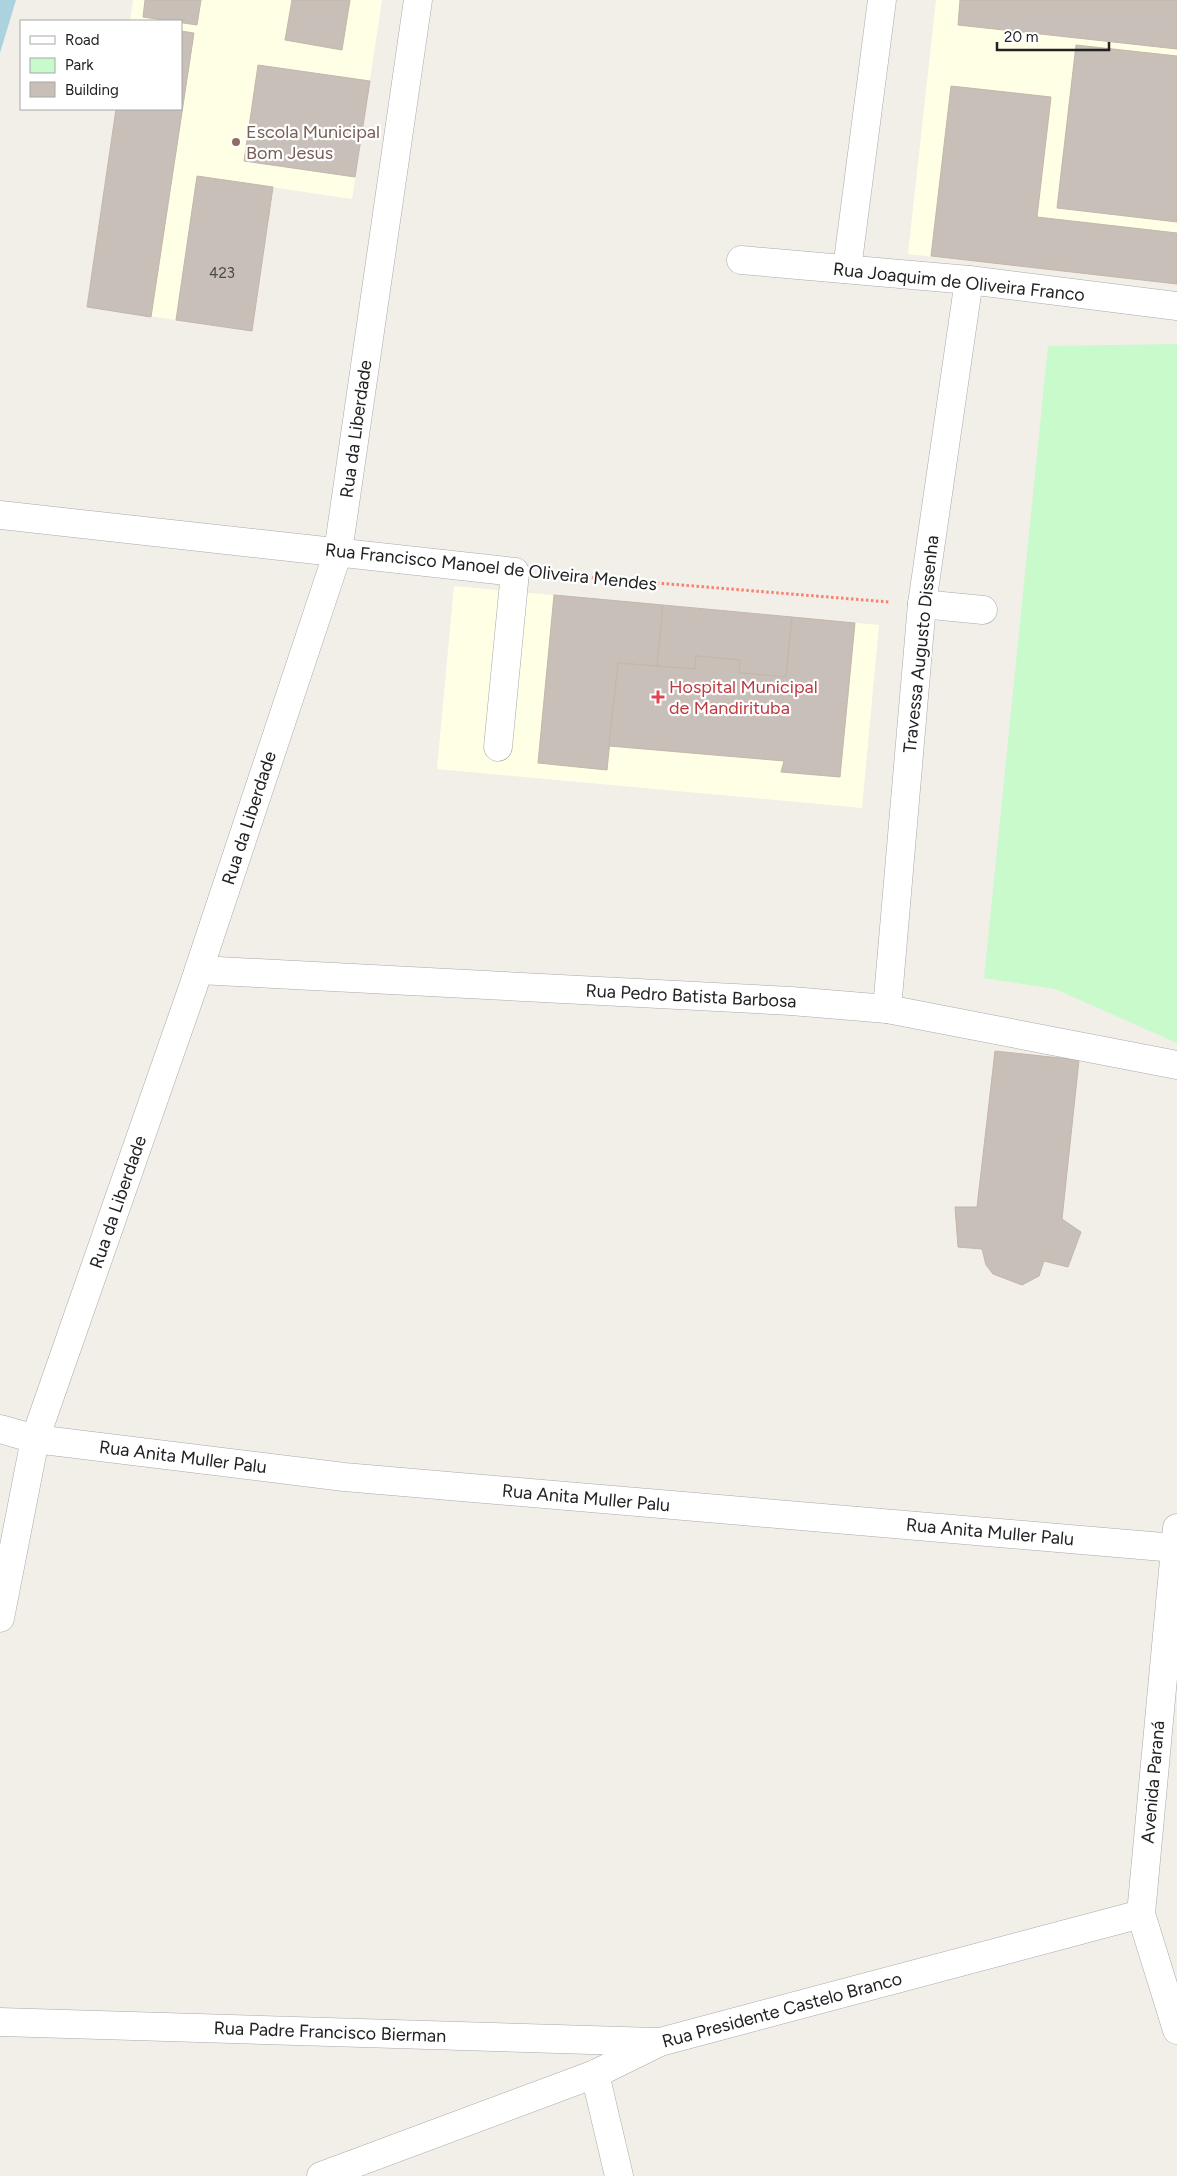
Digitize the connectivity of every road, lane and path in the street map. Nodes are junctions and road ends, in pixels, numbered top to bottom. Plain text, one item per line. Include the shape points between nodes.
1 (418, 0) edge
2 (882, 0) edge
3 (742, 260) dead end
4 (846, 269) junction
5 (969, 280) junction
6 (1177, 306) edge
7 (0, 515) edge
8 (338, 552) junction
9 (515, 572) junction
10 (922, 604) junction
11 (983, 610) dead end
12 (498, 747) dead end
13 (199, 970) junction
14 (887, 1009) junction
15 (1177, 1065) edge
16 (0, 1429) edge
17 (36, 1439) junction
18 (1176, 1538) edge
19 (0, 1618) edge
20 (1141, 1914) junction
21 (0, 2022) edge
22 (1177, 2030) edge
23 (660, 2042) junction
24 (596, 2074) junction
25 (320, 2176) edge
26 (619, 2176) edge

1 - 8 street, Rua da Liberdade
2 - 4 street
3 - 4 street, Rua Joaquim de Oliveira Franco
4 - 5 street, Rua Joaquim de Oliveira Franco
5 - 6 street, Rua Joaquim de Oliveira Franco
5 - 10 street, Travessa Augusto Dissenha
7 - 8 street, Rua Francisco Manoel de Oliveira Mendes
8 - 9 street, Rua Francisco Manoel de Oliveira Mendes
8 - 13 street, Rua da Liberdade
9 - 10 path, Rua Francisco Manoel de Oliveira Mendes
9 - 12 street
10 - 11 street
10 - 14 street, Travessa Augusto Dissenha
13 - 14 street, Rua Pedro Batista Barbosa
13 - 17 street, Rua da Liberdade
14 - 15 street, Rua Pedro Batista Barbosa
16 - 17 street, Rua Anita Muller Palu
17 - 18 street, Rua Anita Muller Palu via 344,1477
17 - 19 street, Rua da Liberdade
18 - 20 street, Avenida Paraná
20 - 22 street, Avenida Paraná
20 - 23 street, Rua Presidente Castelo Branco
21 - 23 street, Rua Padre Francisco Bierman
23 - 24 street, Rua Presidente Castelo Branco
24 - 25 street, Rua Presidente Castelo Branco
24 - 26 street

